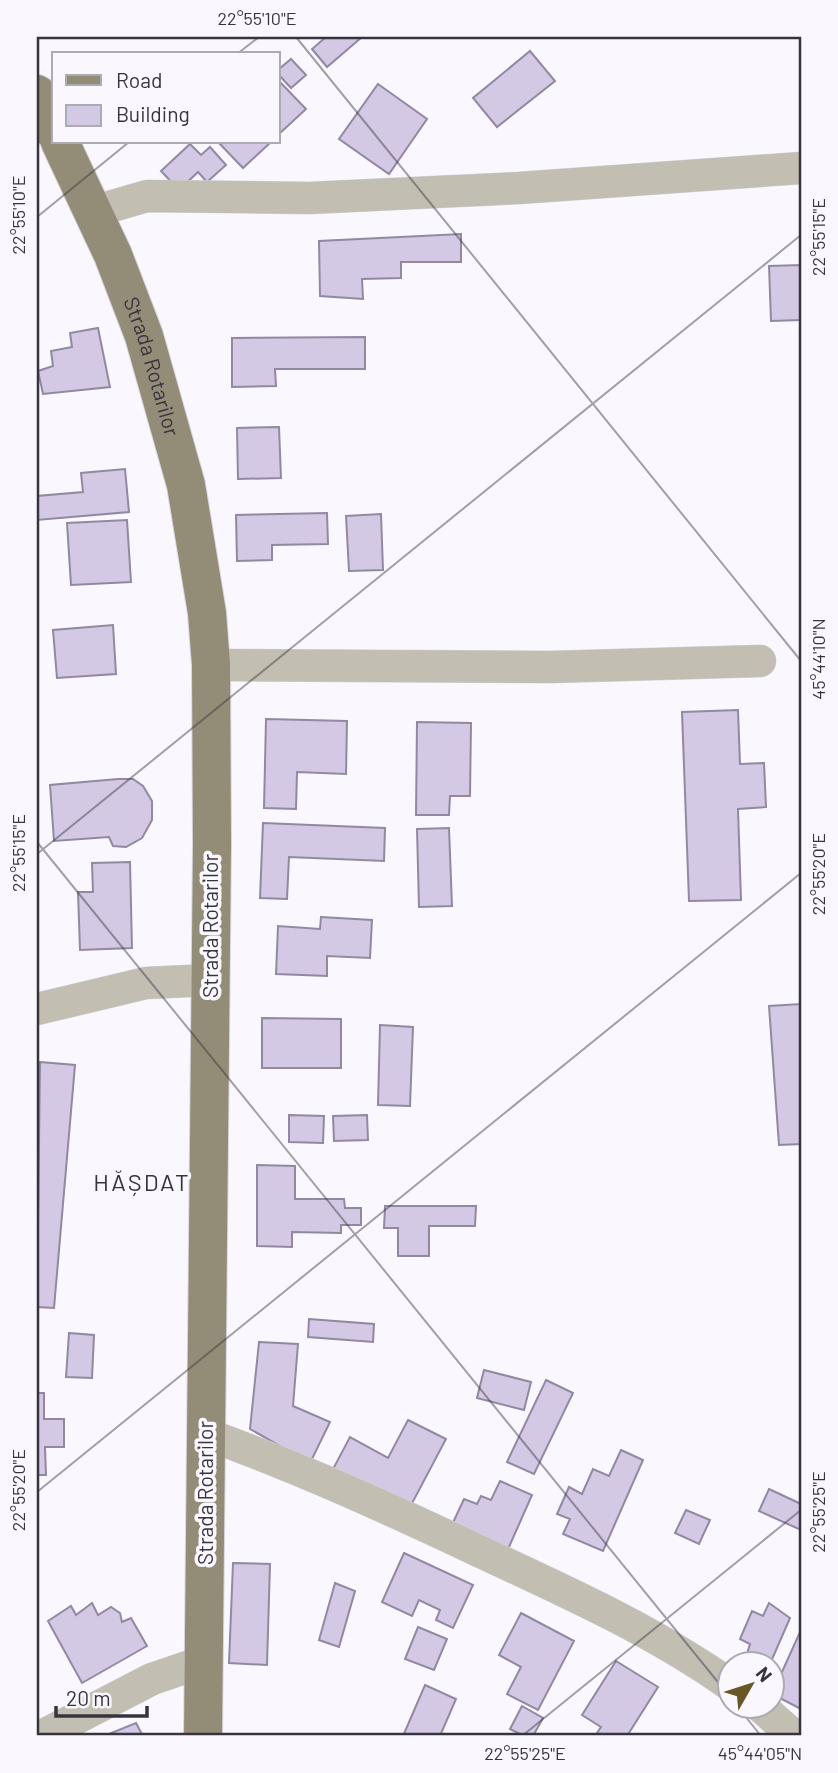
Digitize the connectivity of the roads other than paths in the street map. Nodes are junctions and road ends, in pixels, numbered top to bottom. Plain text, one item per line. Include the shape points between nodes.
1 (37, 94) edge
2 (52, 127) edge
3 (61, 144) edge
4 (801, 168) edge
5 (92, 212) junction
6 (760, 661) dead end
7 (211, 665) junction
8 (211, 980) junction
9 (37, 1009) edge
10 (206, 1434) junction
11 (205, 1661) junction
12 (716, 1676) edge
13 (776, 1720) edge
14 (42, 1736) edge
15 (203, 1736) edge
16 (794, 1736) edge

1 - 2 main road
3 - 5 main road, Strada Rotarilor
4 - 5 street via 323,197 147,196
5 - 7 main road, Strada Rotarilor via 144,335 168,412 199,551
6 - 7 street via 551,667
7 - 8 main road, Strada Rotarilor
8 - 9 street via 146,983
8 - 10 main road, Strada Rotarilor
10 - 11 main road, Strada Rotarilor
10 - 12 street via 374,1502 554,1586 662,1639
11 - 14 street via 152,1679
11 - 15 main road, Strada Rotarilor
13 - 16 street

